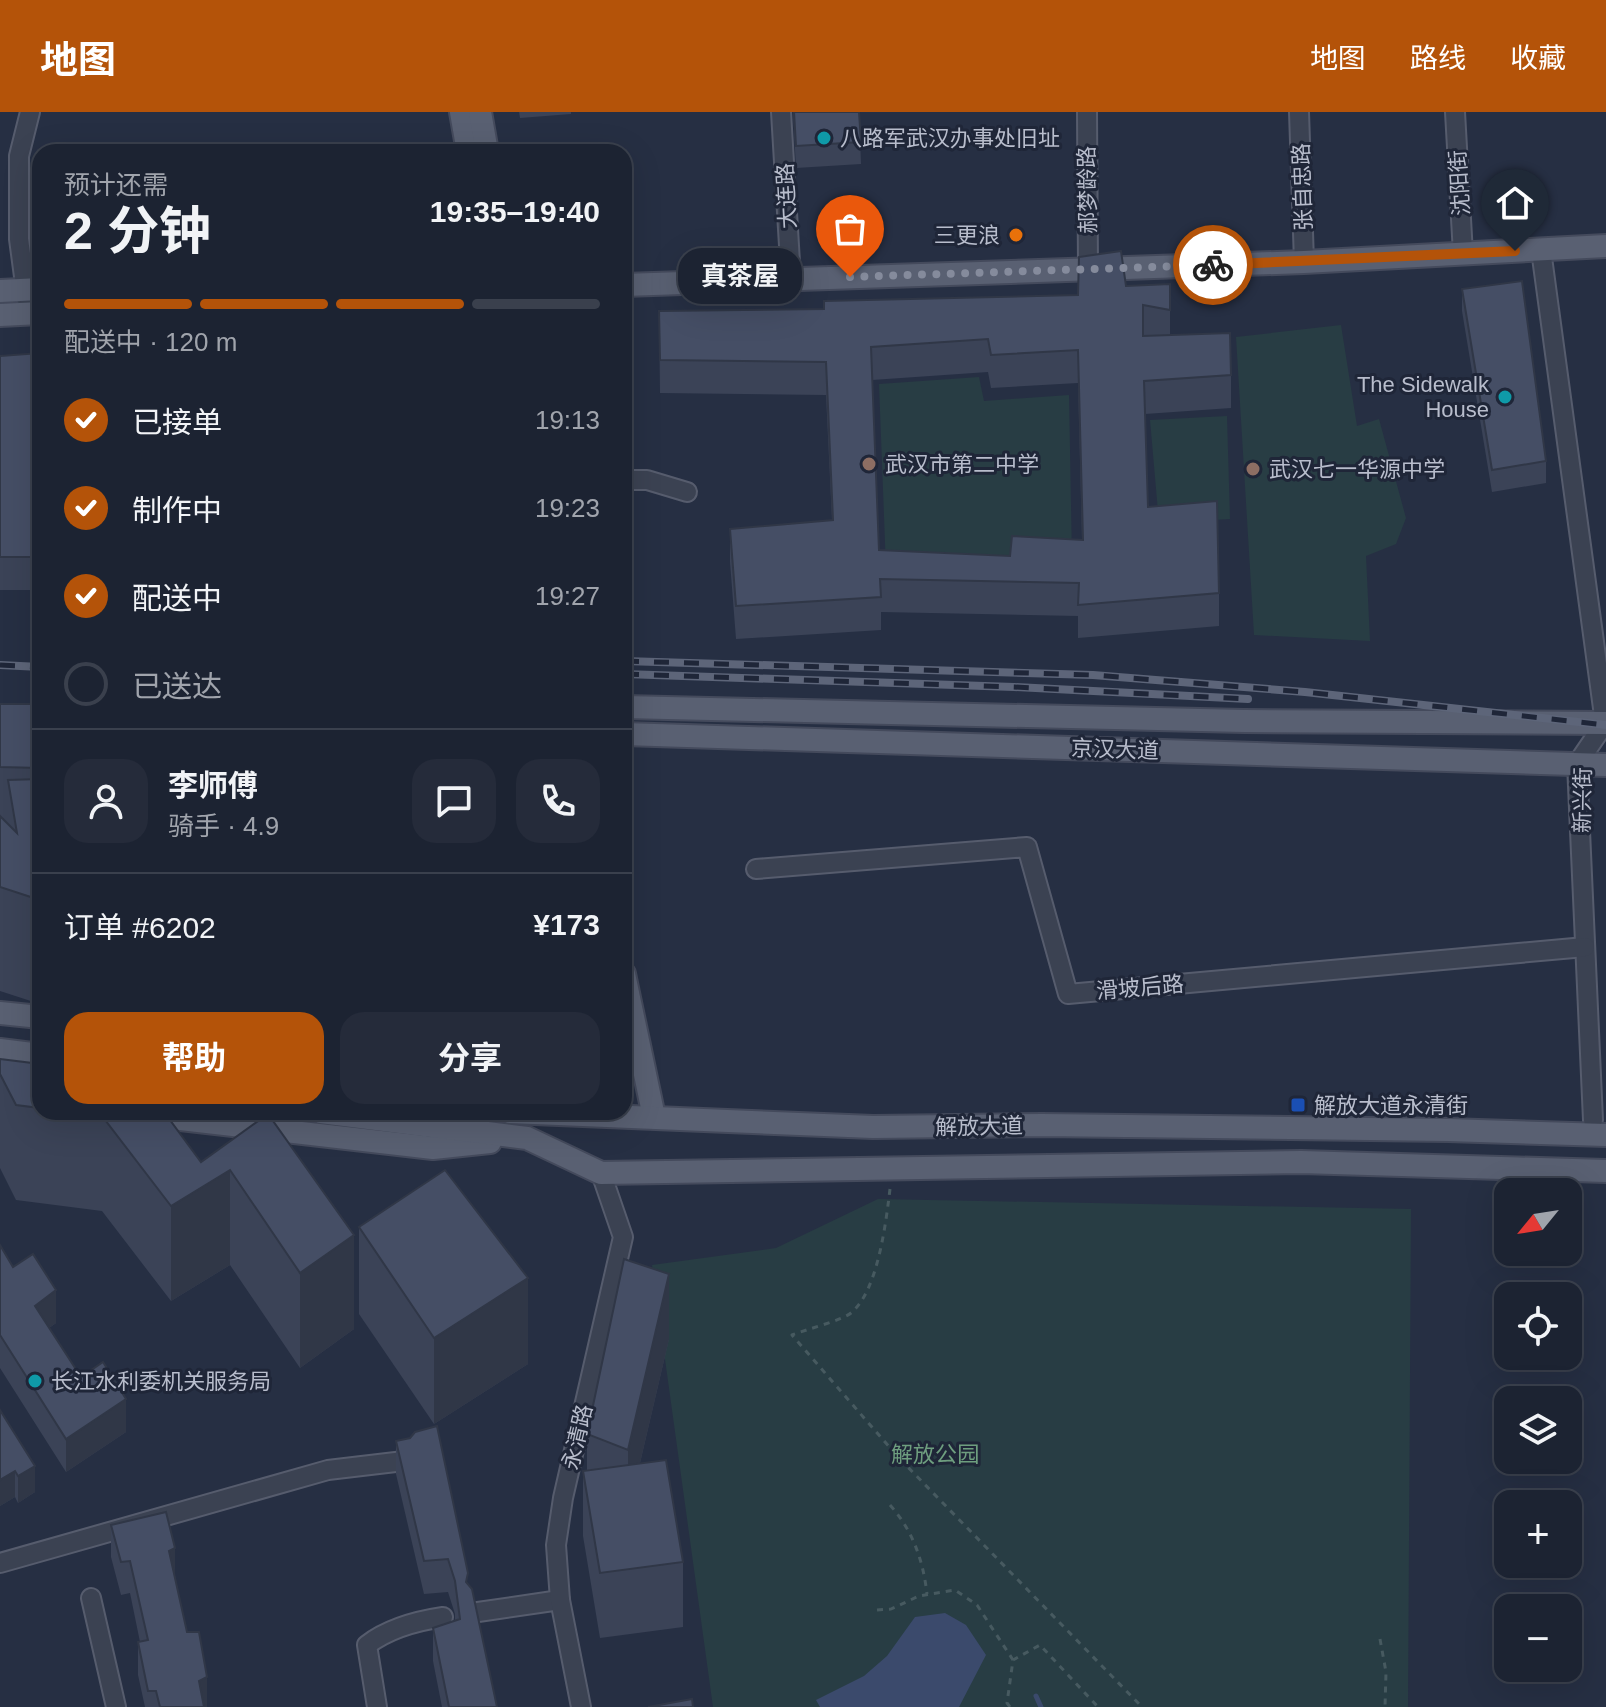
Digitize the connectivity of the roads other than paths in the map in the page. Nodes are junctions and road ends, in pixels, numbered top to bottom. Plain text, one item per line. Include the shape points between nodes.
1 (30, 112) edge
2 (461, 112) edge
3 (480, 112) edge
4 (781, 112) edge
5 (1087, 112) edge
6 (1299, 112) edge
7 (1455, 112) edge
8 (467, 144) edge
9 (486, 144) edge
10 (1606, 246) edge
11 (1541, 250) junction
12 (1463, 254) junction
13 (1304, 262) junction
14 (1088, 268) junction
15 (791, 279) junction
16 (632, 285) edge
17 (32, 286) edge
18 (32, 290) edge
19 (0, 291) edge
20 (32, 314) edge
21 (0, 315) edge
22 (632, 480) edge
23 (687, 492) dead end
24 (632, 707) edge
25 (1605, 723) edge
26 (632, 734) edge
27 (1577, 764) junction
28 (1606, 765) edge
29 (756, 869) dead end
30 (1585, 947) junction
31 (632, 1012) edge
32 (0, 1013) edge
33 (32, 1016) edge
34 (0, 1050) edge
35 (32, 1054) edge
36 (632, 1114) edge
37 (654, 1117) junction
38 (189, 1120) edge
39 (384, 1120) edge
40 (1602, 1125) edge
41 (527, 1138) junction
42 (1606, 1163) edge
43 (1449, 1166) junction
44 (1606, 1171) edge
45 (601, 1173) junction
46 (404, 1461) edge
47 (0, 1563) edge
48 (91, 1598) dead end
49 (560, 1600) junction
50 (478, 1612) edge
51 (443, 1617) dead end
52 (116, 1707) edge
53 (377, 1707) edge
54 (581, 1707) edge

1 - 17 street via 19,156 19,239
2 - 8 main road
3 - 9 main road
4 - 15 street, 大连路
5 - 14 street, 郝梦龄路
6 - 13 street, 张自忠路
7 - 12 street, 沈阳街
10 - 11 main road
11 - 12 main road
11 - 25 street
12 - 13 main road
13 - 14 main road
14 - 15 main road
15 - 16 main road
18 - 19 main road
20 - 21 main road
22 - 23 street
24 - 25 main road, 京汉大道
25 - 27 street, 新兴街
26 - 27 main road, 京汉大道
27 - 28 main road, 京汉大道
27 - 30 street, 新兴街
29 - 30 street, 滑坡后路 via 1027,847 1068,994
30 - 40 street, 新兴街
31 - 37 main road
32 - 33 main road
34 - 35 main road
36 - 37 main road, 解放大道
37 - 40 main road, 解放大道 via 873,1127 1448,1130
38 - 41 main road via 433,1148
39 - 41 main road, 解放大道
41 - 45 main road, 解放大道
42 - 43 main road, 解放大道
43 - 44 main road, 解放大道
43 - 45 main road, 解放大道 via 1301,1162
45 - 49 street, 永清路 via 623,1237 563,1498 556,1545
46 - 47 street via 328,1470
48 - 52 street
49 - 50 street
49 - 54 street, 永清路
51 - 53 street via 382,1634 367,1645

